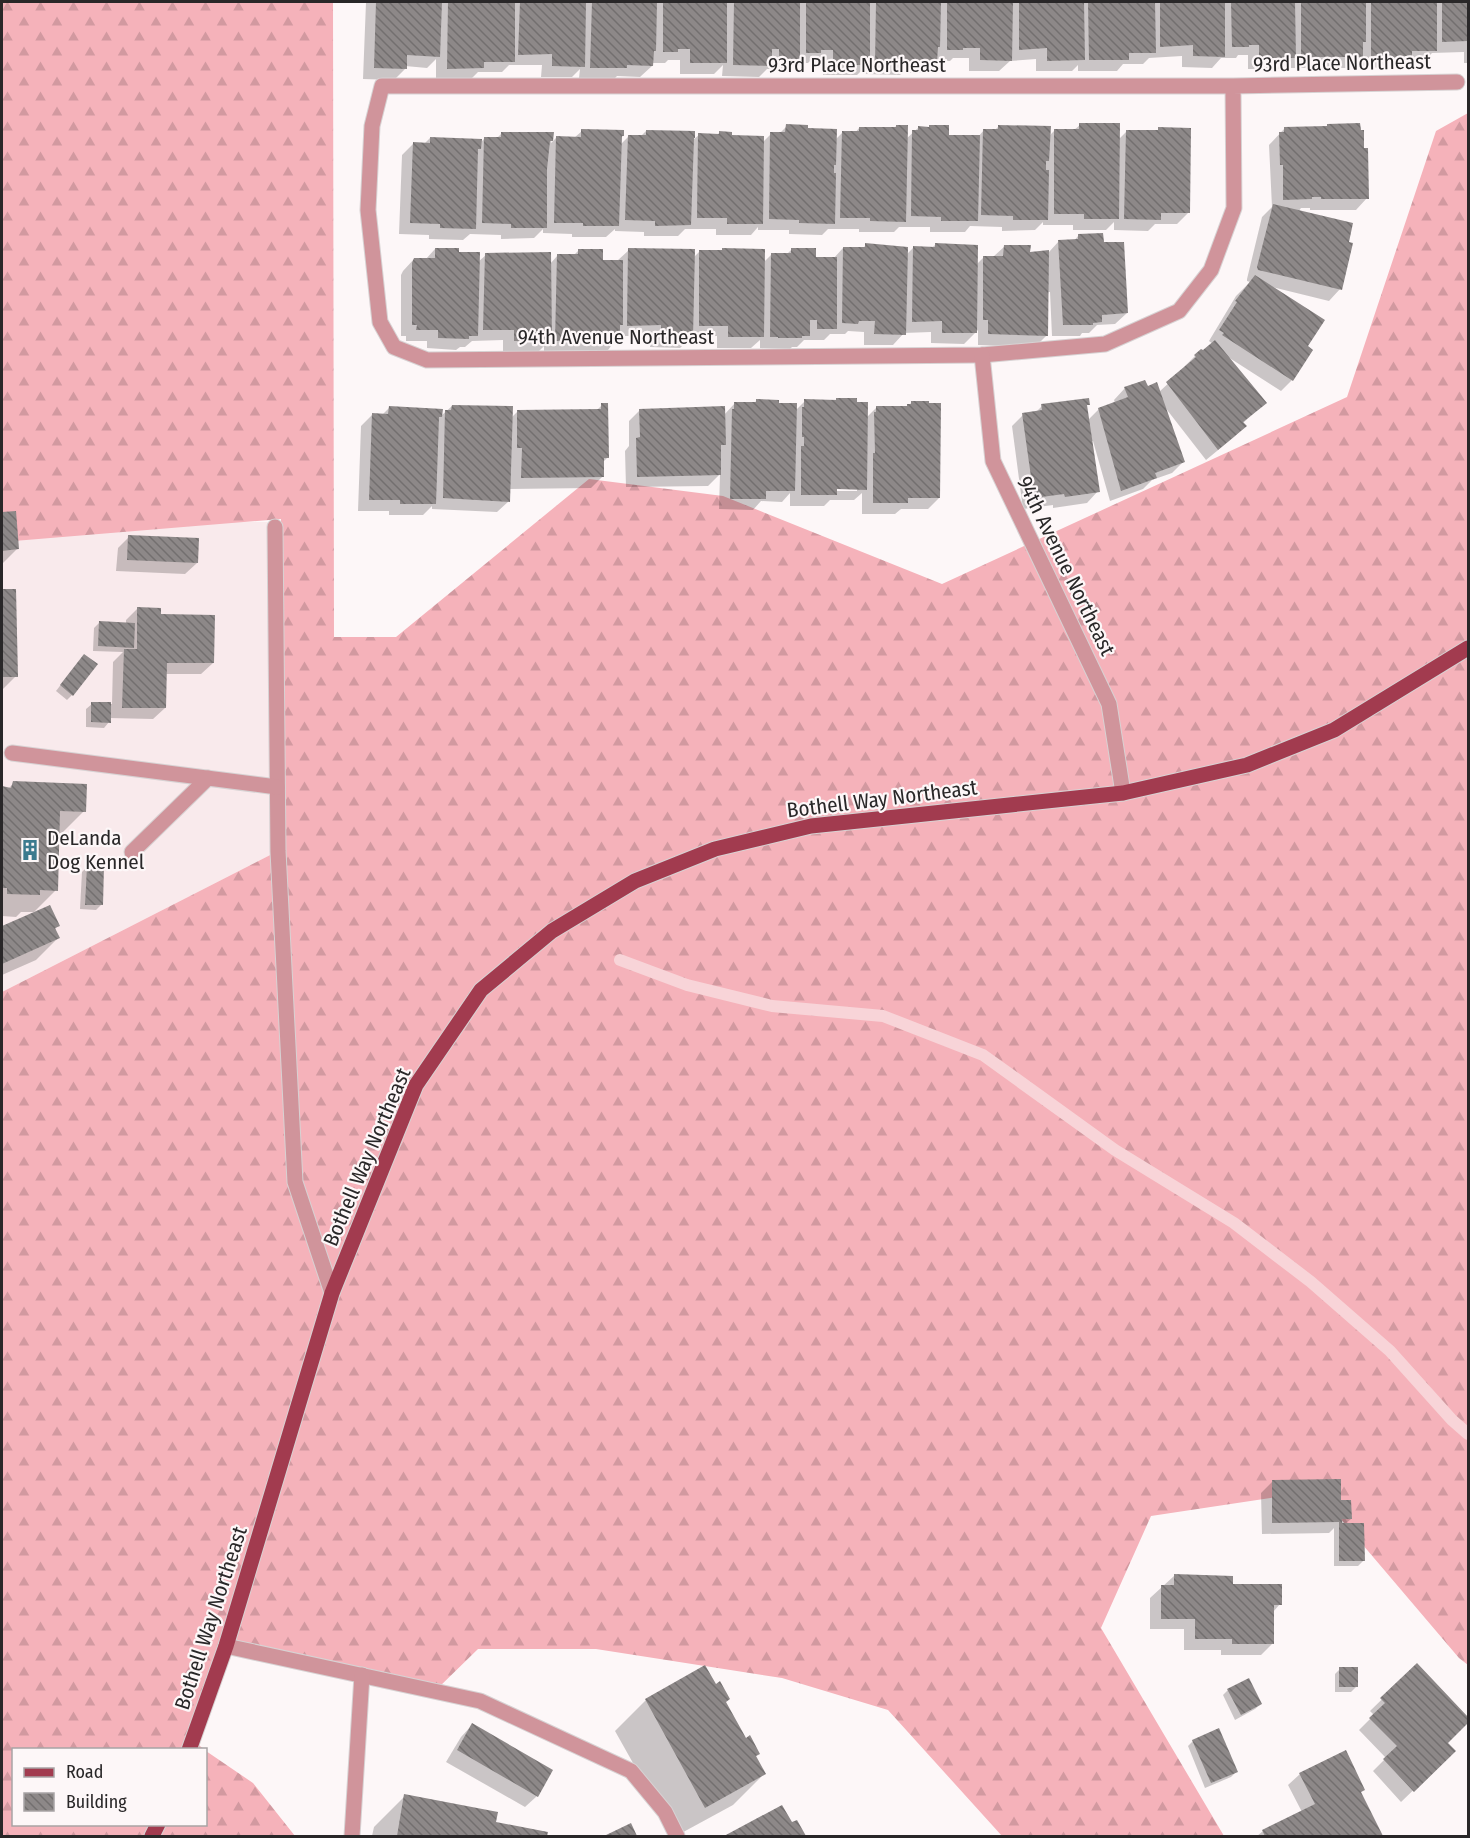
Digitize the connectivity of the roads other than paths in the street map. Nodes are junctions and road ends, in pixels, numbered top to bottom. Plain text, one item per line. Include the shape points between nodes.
1 (1457, 82) dead end
2 (1233, 86) junction
3 (368, 210) joint
4 (982, 355) junction
5 (274, 528) dead end
6 (1468, 648) edge
7 (12, 753) dead end
8 (208, 778) junction
9 (277, 787) junction
10 (1123, 793) junction
11 (132, 852) dead end
12 (332, 1293) junction
13 (226, 1646) junction
14 (362, 1675) junction
15 (189, 1748) edge
16 (352, 1836) edge
17 (677, 1836) edge

1 - 2 street, 93rd Place Northeast
2 - 3 street, 93rd Place Northeast via 382,86 372,126
2 - 4 street, 94th Avenue Northeast via 1234,208 1211,270 1179,311 1105,344
3 - 4 street, 94th Avenue Northeast via 380,322 394,347 427,360
4 - 10 street, 94th Avenue Northeast via 993,461 1109,704
5 - 9 street
6 - 10 main road, Bothell Way Northeast via 1334,730 1247,765
7 - 8 street
8 - 9 street
8 - 11 street
9 - 12 street via 295,1182
10 - 12 main road, Bothell Way Northeast via 811,826 715,849 635,881 552,931 481,990 416,1085
12 - 13 main road, Bothell Way Northeast
13 - 14 street
13 - 15 main road, Bothell Way Northeast
14 - 16 street
14 - 17 street via 480,1701 631,1772 664,1812

